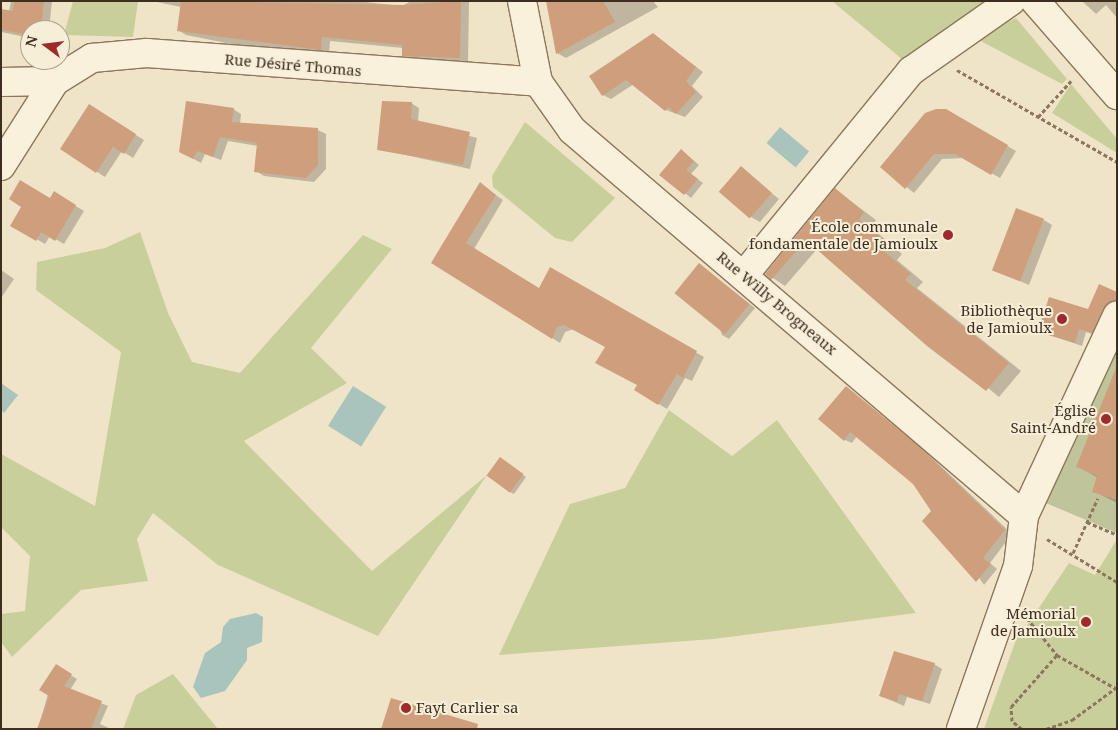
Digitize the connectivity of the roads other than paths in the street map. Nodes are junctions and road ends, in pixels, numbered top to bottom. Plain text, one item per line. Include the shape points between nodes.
1 (522, 1) edge
2 (1011, 1) edge
3 (1035, 1) edge
4 (55, 81) junction
5 (1, 82) edge
6 (538, 82) junction
7 (1117, 94) edge
8 (1, 166) edge
9 (744, 275) junction
10 (1117, 316) edge
11 (1024, 521) junction
12 (961, 729) edge

1 - 6 street
2 - 9 street via 921,63
3 - 7 street
4 - 5 street
4 - 6 street, Rue Désiré Thomas via 92,58 147,53
4 - 8 street, Rue Désiré Thomas
6 - 9 street, Rue Willy Brogneaux via 572,130 614,170
9 - 11 street, Rue Willy Brogneaux
10 - 11 street
11 - 12 street via 1018,566

